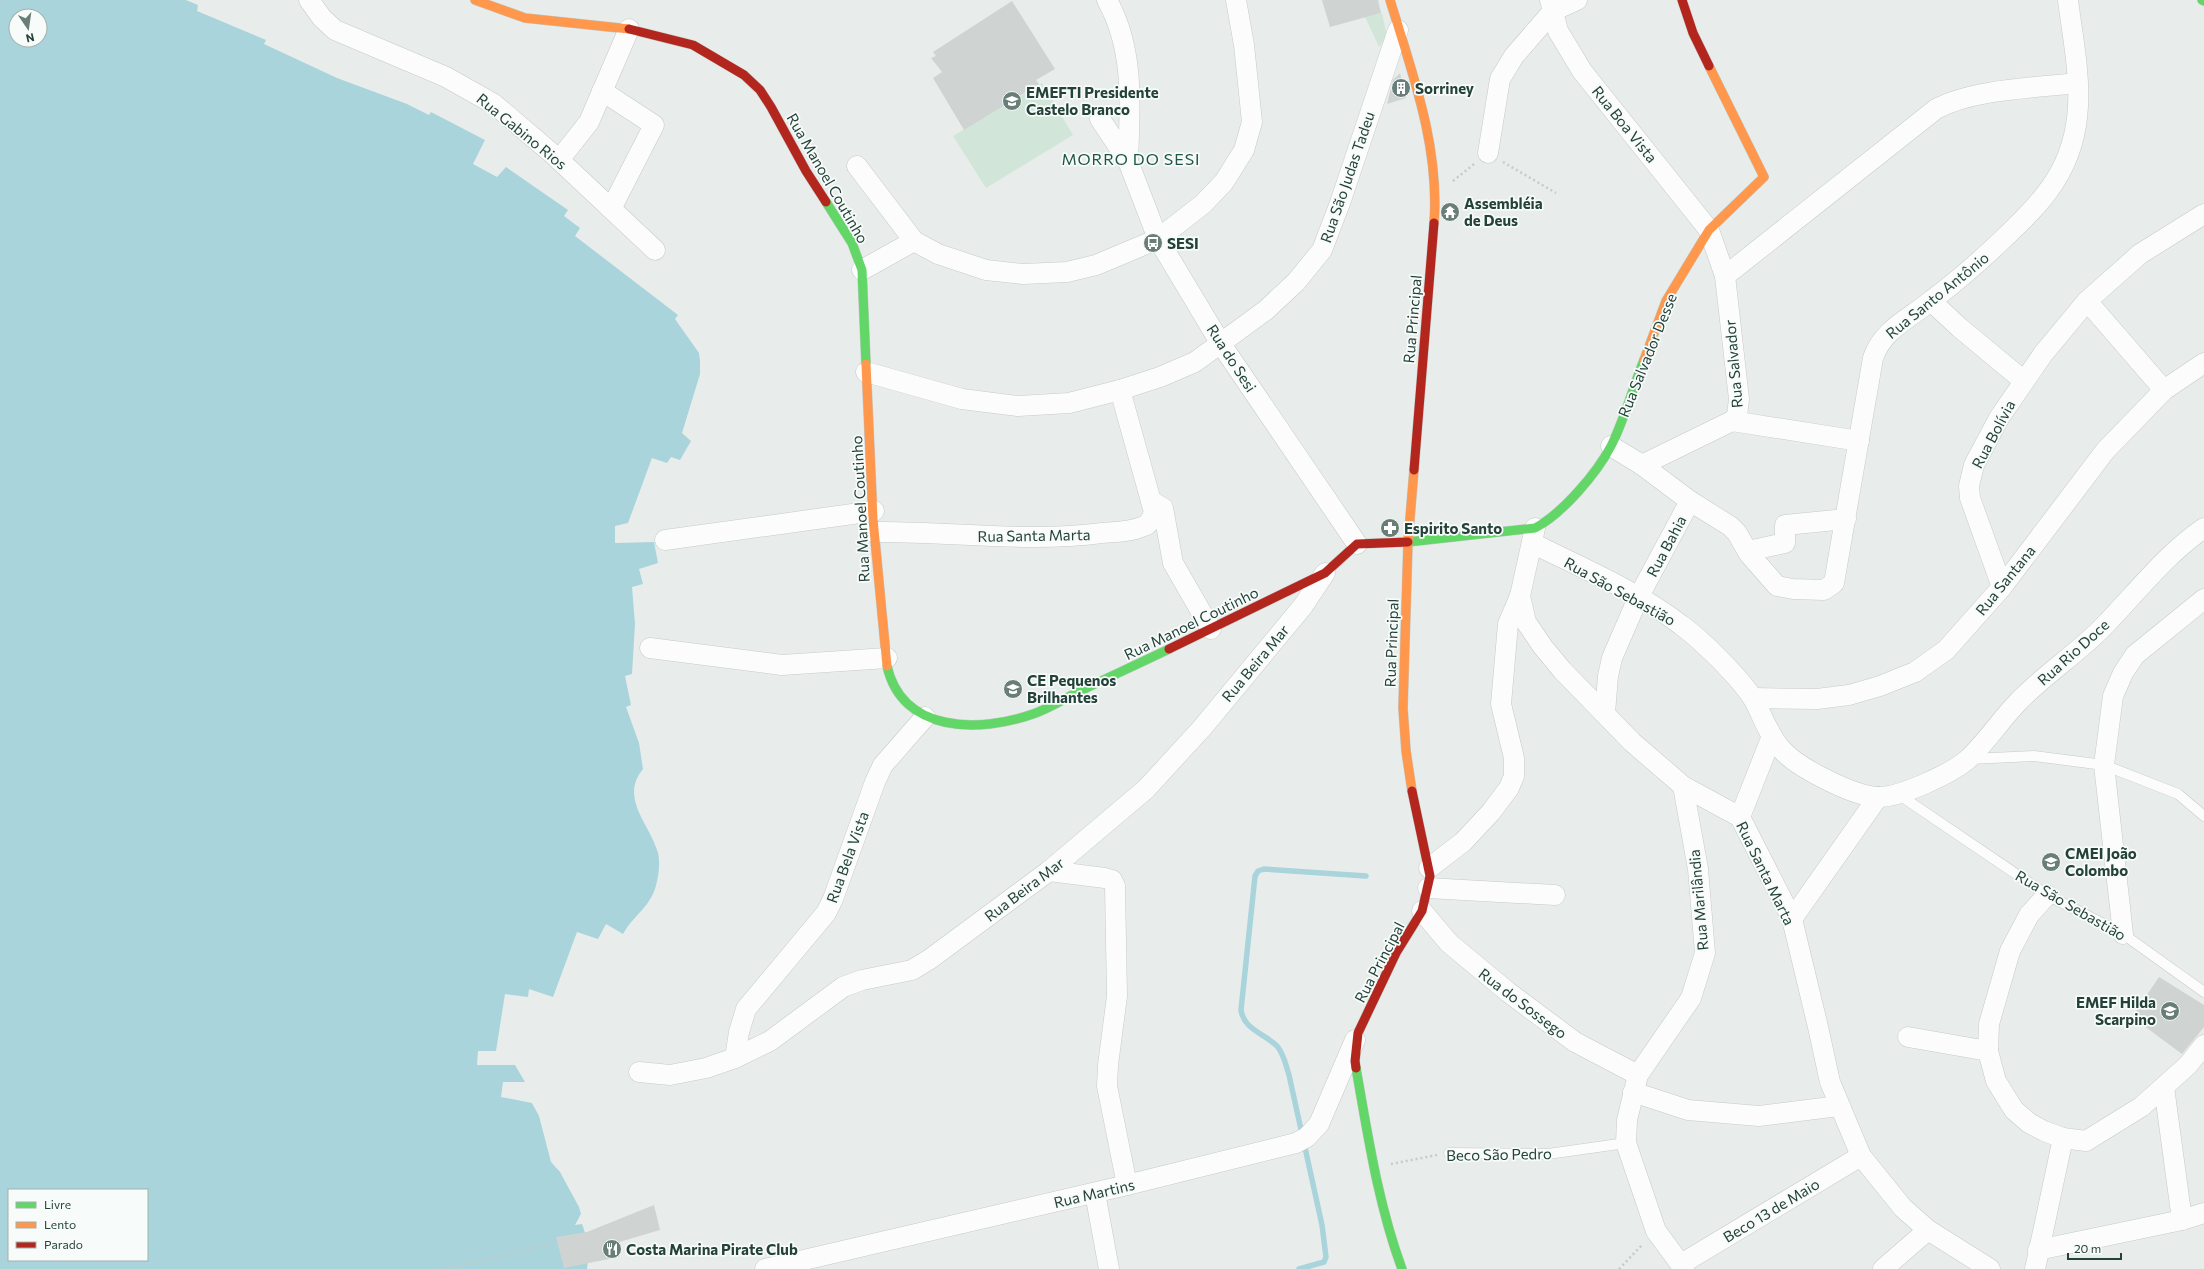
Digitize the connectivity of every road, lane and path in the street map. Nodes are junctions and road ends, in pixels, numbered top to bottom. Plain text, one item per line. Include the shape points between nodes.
1 (475, 0) edge
2 (1108, 0) edge
3 (1236, 0) edge
4 (1390, 0) edge
5 (1577, 0) edge
6 (1682, 0) edge
7 (2068, 0) edge
8 (310, 2) edge
9 (1551, 5) edge
10 (629, 29) junction
11 (1398, 30) junction
12 (2077, 83) junction
13 (602, 91) junction
14 (1100, 119) dead end
15 (1488, 153) junction
16 (559, 160) junction
17 (1128, 161) junction
18 (857, 166) dead end
19 (1556, 193) dead end
20 (1436, 195) junction
21 (611, 209) junction
22 (2204, 214) edge
23 (1709, 230) junction
24 (1158, 239) junction
25 (914, 241) junction
26 (655, 250) dead end
27 (862, 270) junction
28 (1725, 276) junction
29 (1931, 301) junction
30 (2087, 301) junction
31 (1222, 344) junction
32 (2204, 363) edge
33 (866, 372) junction
34 (2024, 381) junction
35 (1120, 390) junction
36 (2164, 390) junction
37 (1732, 421) junction
38 (1859, 441) junction
39 (1611, 446) junction
40 (1642, 465) junction
41 (1151, 501) junction
42 (1690, 501) junction
43 (874, 511) junction
44 (1846, 519) junction
45 (2204, 528) edge
46 (874, 532) junction
47 (1737, 533) joint
48 (1533, 536) junction
49 (666, 540) dead end
50 (1408, 542) junction
51 (1357, 544) junction
52 (1748, 551) junction
53 (1325, 573) junction
54 (2002, 587) junction
55 (1520, 596) junction
56 (1638, 598) junction
57 (2204, 599) edge
58 (1211, 629) junction
59 (650, 648) dead end
60 (887, 658) junction
61 (1753, 698) junction
62 (1605, 713) junction
63 (925, 717) junction
64 (1772, 736) junction
65 (1967, 760) junction
66 (2104, 765) junction
67 (1683, 786) junction
68 (1898, 794) junction
69 (1878, 797) junction
70 (1740, 816) junction
71 (2204, 816) edge
72 (1429, 868) junction
73 (1049, 871) junction
74 (1428, 888) junction
75 (1555, 895) dead end
76 (2047, 895) junction
77 (1422, 911) junction
78 (1792, 919) junction
79 (2123, 934) junction
80 (2204, 992) edge
81 (1358, 1033) junction
82 (1908, 1037) dead end
83 (2204, 1045) edge
84 (1988, 1051) junction
85 (735, 1058) junction
86 (639, 1072) dead end
87 (1636, 1083) junction
88 (2164, 1087) junction
89 (1839, 1106) junction
90 (2063, 1138) junction
91 (1626, 1143) junction
92 (1449, 1153) joint
93 (1861, 1156) junction
94 (1373, 1169) junction
95 (1127, 1185) junction
96 (1095, 1193) junction
97 (2204, 1213) edge
98 (2182, 1220) junction
99 (1928, 1230) junction
100 (1656, 1231) junction
101 (557, 1242) dead end
102 (2036, 1260) edge
103 (1682, 1267) edge
104 (446, 1269) edge
105 (765, 1269) edge
106 (1109, 1269) edge
107 (1402, 1269) edge
108 (1619, 1269) edge
109 (1883, 1269) edge
110 (1990, 1269) edge

1 - 10 street, Rua Manoel Coutinho via 525,18
2 - 17 street, Rua do Sesi via 1127,54 1130,92
3 - 24 street via 1244,45 1252,122 1244,150 1224,182 1203,204
4 - 11 street, Rua Principal
5 - 9 street
6 - 23 street, Rua Salvador Desse via 1693,33 1764,176
7 - 12 street, Rua Santo Antônio
8 - 16 street, Rua Gabino Rios via 335,30 446,77 494,104
9 - 15 street via 1500,79
9 - 23 street, Rua Boa Vista via 1558,31 1582,71
10 - 13 street
10 - 27 street, Rua Manoel Coutinho via 694,45 744,75 760,90 806,171 852,243
11 - 20 street, Rua Principal via 1415,81 1430,147
11 - 31 street, Rua São Judas Tadeu via 1322,250 1296,282 1266,310
12 - 28 street via 1970,96 1952,100 1936,108
12 - 29 street, Rua Santo Antônio via 2075,136 2058,177 2036,208 1978,263
13 - 16 street via 589,122
13 - 21 street via 654,125
14 - 17 street, Rua do Sesi
15 - 19 path
15 - 20 path
16 - 21 street, Rua Gabino Rios
17 - 24 street, Rua do Sesi
18 - 25 street
20 - 50 street, Rua Principal
21 - 26 street, Rua Gabino Rios
22 - 30 street, Rua Bolívia via 2140,254
23 - 28 street
23 - 39 street, Rua Salvador Desse via 1666,301
24 - 25 street via 1096,265 1067,272 1023,274 986,270 938,254
24 - 31 street, Rua do Sesi
25 - 27 street
27 - 33 street, Rua Manoel Coutinho
28 - 37 street, Rua Salvador via 1739,399 1737,416
29 - 34 street
29 - 38 street, Rua Santo Antônio via 1885,335 1877,346
30 - 34 street, Rua Bolívia
30 - 36 street
31 - 35 street, Rua São Judas Tadeu via 1194,362
31 - 51 street, Rua do Sesi
32 - 36 street, Rua Santana
33 - 35 street, Rua São Judas Tadeu via 962,399 1018,406 1069,403
33 - 43 street, Rua Manoel Coutinho
34 - 54 street, Rua Bolívia via 1995,425 1974,465 1969,486 1970,498
35 - 41 street, Rua Santa Marta
36 - 54 street, Rua Santana via 2105,451
37 - 38 street
37 - 40 street, Rua Salvador
38 - 44 street, Rua Santo Antônio
39 - 40 street
39 - 48 street, Rua Salvador Desse via 1578,492
40 - 42 street
41 - 46 street, Rua Santa Marta via 1154,512 1145,526 1072,538
41 - 58 street via 1163,508 1173,564
42 - 47 street, Rua Bahia
42 - 56 street, Rua Bahia
43 - 46 street, Rua Manoel Coutinho
43 - 49 street
44 - 52 street via 1785,525 1785,543
44 - 52 street, Rua Santo Antônio via 1834,583 1824,590 1777,586
45 - 65 street, Rua Rio Doce via 2180,546 2104,627 2020,700
46 - 60 street, Rua Manoel Coutinho
47 - 52 street, Rua Santo Antônio
48 - 50 street, Rua Salvador Desse
48 - 55 street, Rua Santa Marta
48 - 56 street, Rua São Sebastião
50 - 51 street
50 - 72 street, Rua Principal via 1403,708 1406,750 1417,820
51 - 53 street, Rua Manoel Coutinho
53 - 58 street, Rua Manoel Coutinho
53 - 73 street, Rua Beira Mar via 1303,606 1146,789
54 - 61 street, Rua Santana via 1946,650 1915,672 1849,695 1817,699
55 - 62 street, Rua Santa Marta via 1526,622 1543,647
55 - 72 street via 1508,624 1501,704 1514,758 1514,776 1508,788 1477,827 1463,842
56 - 61 street, Rua São Sebastião via 1681,625 1719,660
56 - 62 street, Rua Bahia via 1612,658
57 - 66 street via 2135,655 2123,673 2113,696
58 - 63 street, Rua Manoel Coutinho via 1034,714 1013,721 984,725 955,724
59 - 60 street via 782,665
60 - 63 street, Rua Manoel Coutinho via 893,685 910,706
61 - 64 street, Rua São Sebastião
62 - 67 street, Rua Santa Marta via 1632,742
63 - 85 street, Rua Bela Vista via 883,765 834,899 826,913 746,1009 738,1032
64 - 69 street, Rua São Sebastião via 1783,751 1818,775 1846,789
64 - 70 street
65 - 66 lane via 2034,756
65 - 68 street, Rua Rio Doce via 1942,776
66 - 71 lane via 2178,794
66 - 79 street
67 - 70 street, Rua Santa Marta
67 - 87 street, Rua Marilândia via 1698,870 1705,953 1691,998
68 - 69 street, Rua Rio Doce
68 - 76 lane, Rua São Sebastião
69 - 78 street
70 - 78 street, Rua Santa Marta
72 - 74 street, Rua Principal
73 - 85 street, Rua Beira Mar via 912,970 862,980 843,987 770,1041
73 - 95 street via 1105,878 1112,880 1115,886 1117,996 1107,1086
74 - 75 street
74 - 77 street, Rua Principal
76 - 79 lane, Rua São Sebastião
76 - 84 street via 2029,915 2010,951 1989,1024
77 - 81 street, Rua Principal via 1396,953
77 - 87 street, Rua do Sossego via 1448,943 1502,987 1575,1042
78 - 89 street, Rua Santa Marta via 1830,1082
79 - 80 lane, Rua São Sebastião
81 - 94 street, Rua Principal via 1355,1061
81 - 95 street, Rua Martins via 1319,1124 1307,1137 1282,1147
82 - 84 street
83 - 88 street via 2188,1065
84 - 90 street via 1996,1081 2014,1110 2029,1122
85 - 86 street, Rua Beira Mar via 706,1068 670,1075
87 - 89 street, Rua do Sossego via 1688,1110 1759,1116
87 - 91 street, Rua Marilândia via 1627,1120
88 - 90 street via 2141,1107 2086,1141
88 - 98 street
89 - 93 street, Rua Santa Marta
90 - 102 street
91 - 92 lane, Beco São Pedro via 1548,1154
91 - 100 street, Rua Marilândia
92 - 94 path, Beco São Pedro
93 - 99 street, Rua Santa Marta via 1903,1208
93 - 103 street, Beco 13 de Maio
94 - 107 street, Rua Principal via 1390,1237
95 - 96 street, Rua Martins
96 - 105 street, Rua Martins
96 - 106 street
97 - 98 street
98 - 102 street
99 - 109 street
99 - 110 street, Rua Santa Marta
100 - 103 street, Rua Marilândia
100 - 108 path
101 - 104 path

